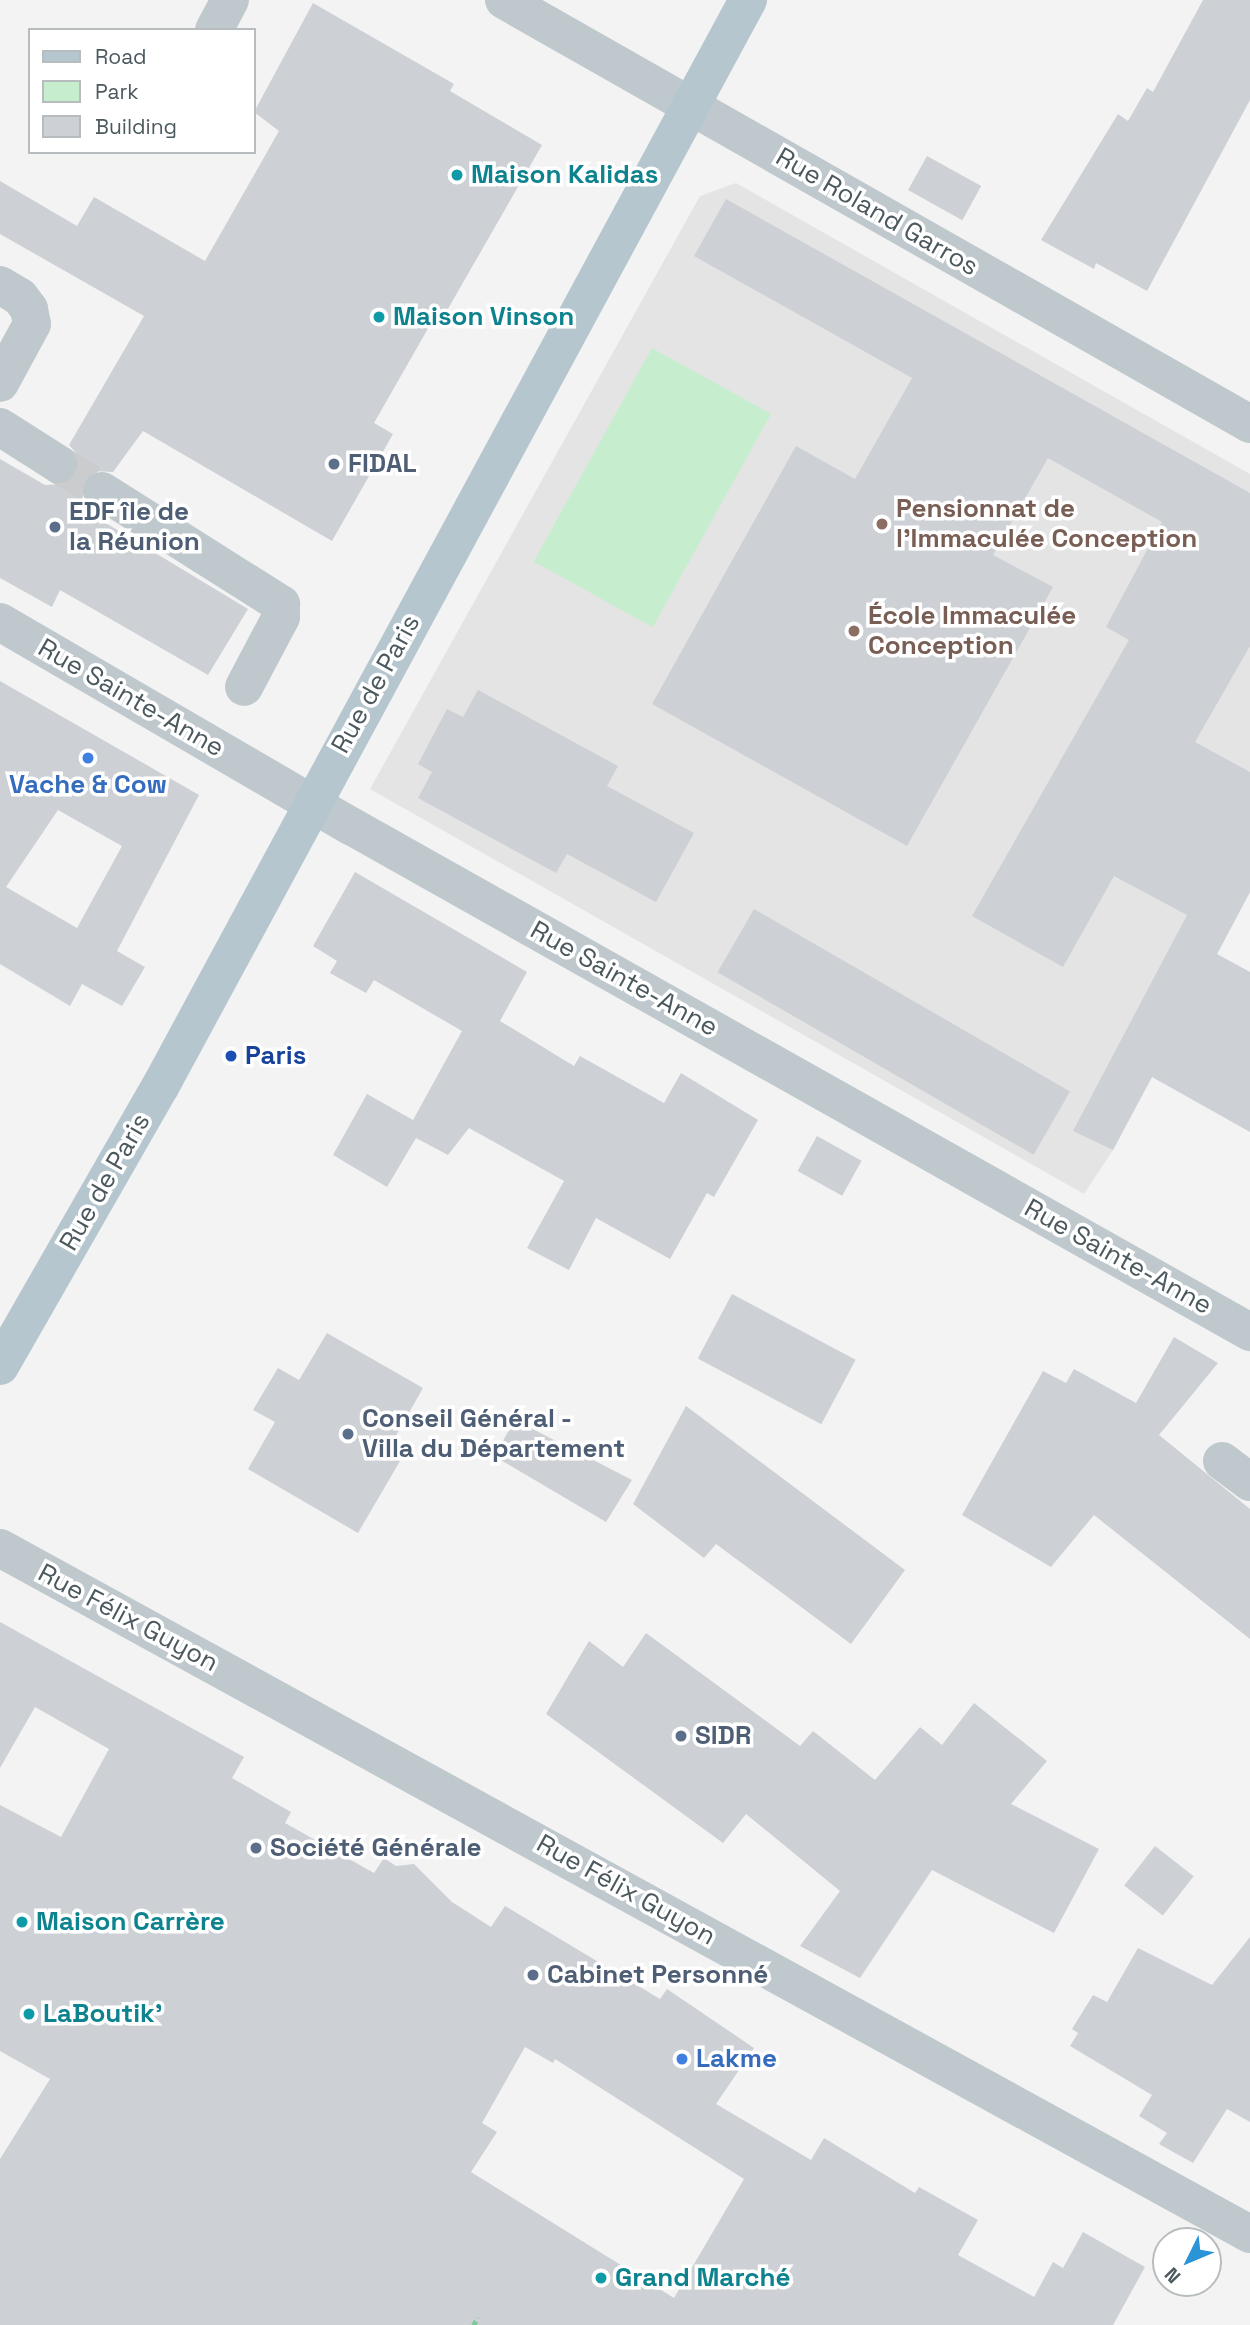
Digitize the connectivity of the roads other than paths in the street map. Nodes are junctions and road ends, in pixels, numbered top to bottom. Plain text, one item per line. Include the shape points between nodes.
1 (230, 0) edge
2 (504, 0) edge
3 (748, 0) edge
4 (215, 28) edge
5 (691, 106) junction
6 (0, 285) edge
7 (0, 383) edge
8 (1250, 424) edge
9 (0, 427) edge
10 (58, 464) tunnel mouth
11 (102, 491) tunnel mouth
12 (0, 622) edge
13 (244, 687) dead end
14 (311, 804) junction
15 (1250, 1332) edge
16 (0, 1366) edge
17 (0, 1548) edge
18 (1250, 2234) edge

1 - 4 street
2 - 5 street, Rue Roland Garros
3 - 5 main road, Rue de Paris
5 - 8 street, Rue Roland Garros
5 - 14 main road, Rue de Paris
6 - 7 street via 20,297 32,324
9 - 10 street
11 - 13 street via 281,604 281,617
12 - 14 street, Rue Sainte-Anne
14 - 15 street, Rue Sainte-Anne
14 - 16 main road, Rue de Paris via 160,1087
17 - 18 street, Rue Félix Guyon

